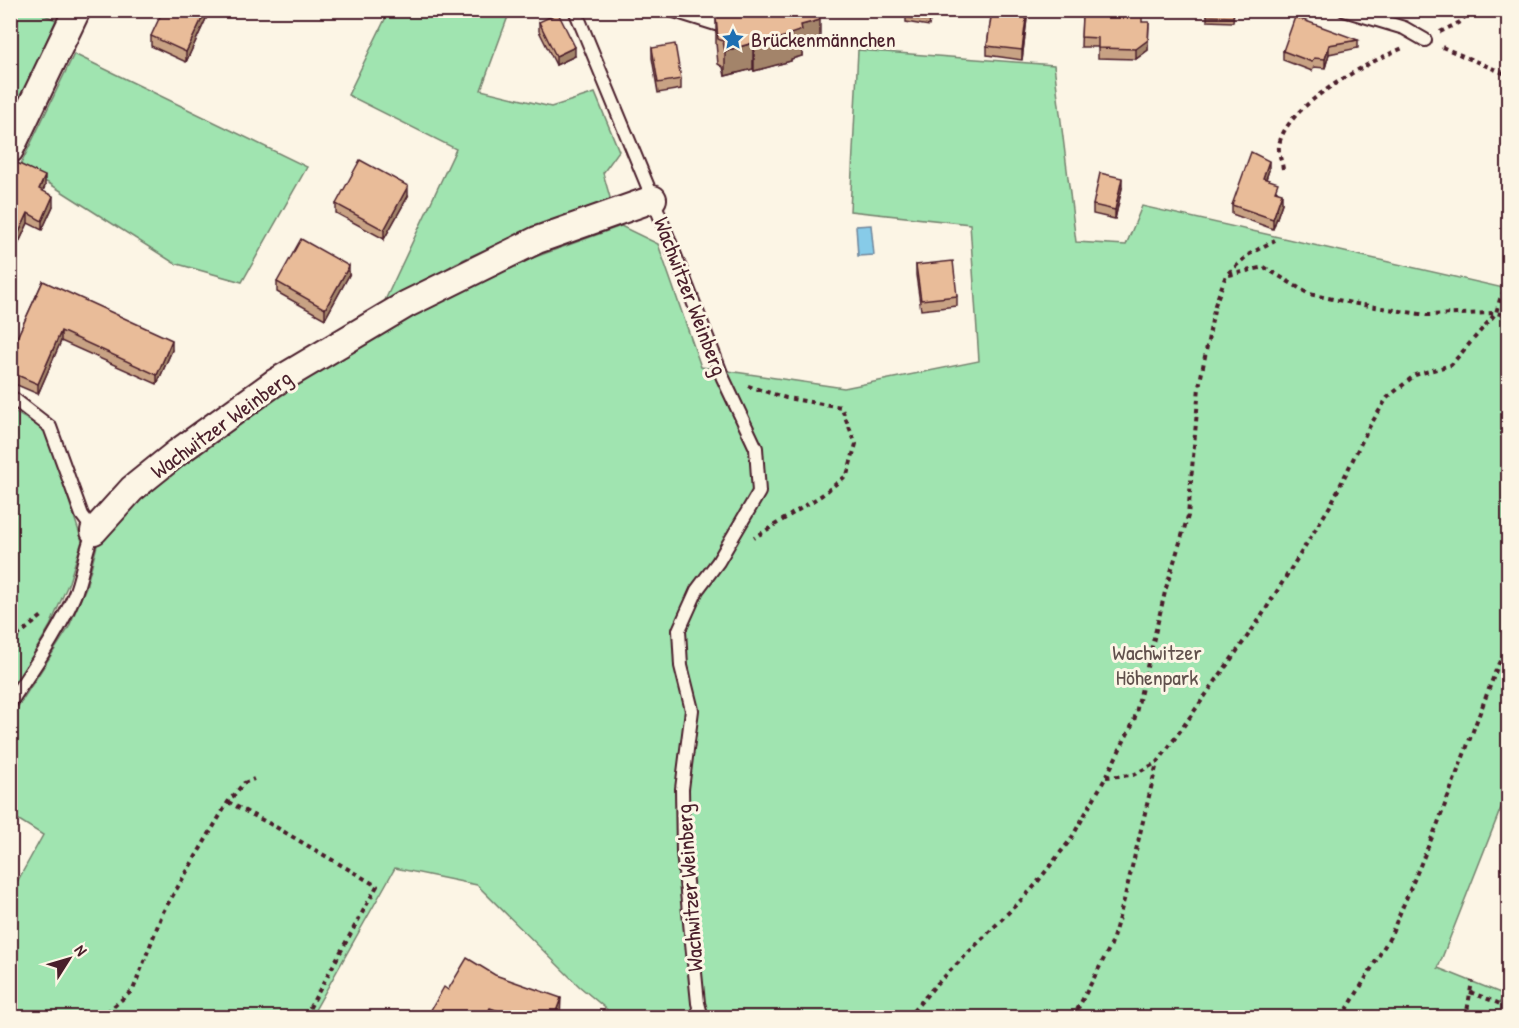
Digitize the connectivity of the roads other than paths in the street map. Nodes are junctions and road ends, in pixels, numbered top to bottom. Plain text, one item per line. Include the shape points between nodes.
1 (77, 10) edge
2 (575, 10) edge
3 (671, 10) edge
4 (1344, 10) edge
5 (741, 27) edge
6 (1425, 40) road end
7 (10, 150) edge
8 (653, 199) junction
9 (10, 396) edge
10 (94, 531) junction
11 (10, 703) edge
12 (702, 1017) edge

1 - 7 street
2 - 8 lane
3 - 5 lane via 719,25
4 - 6 lane via 1404,28
8 - 10 street, Wachwitzer Weinberg via 537,240 407,304 274,383 178,452 132,489
8 - 12 lane, Wachwitzer Weinberg via 723,378 756,448 759,492 697,590 679,630 681,666 692,710 682,789 683,852
9 - 10 lane via 50,427 82,515
10 - 11 lane, Wachwitzer Weinberg via 75,595

